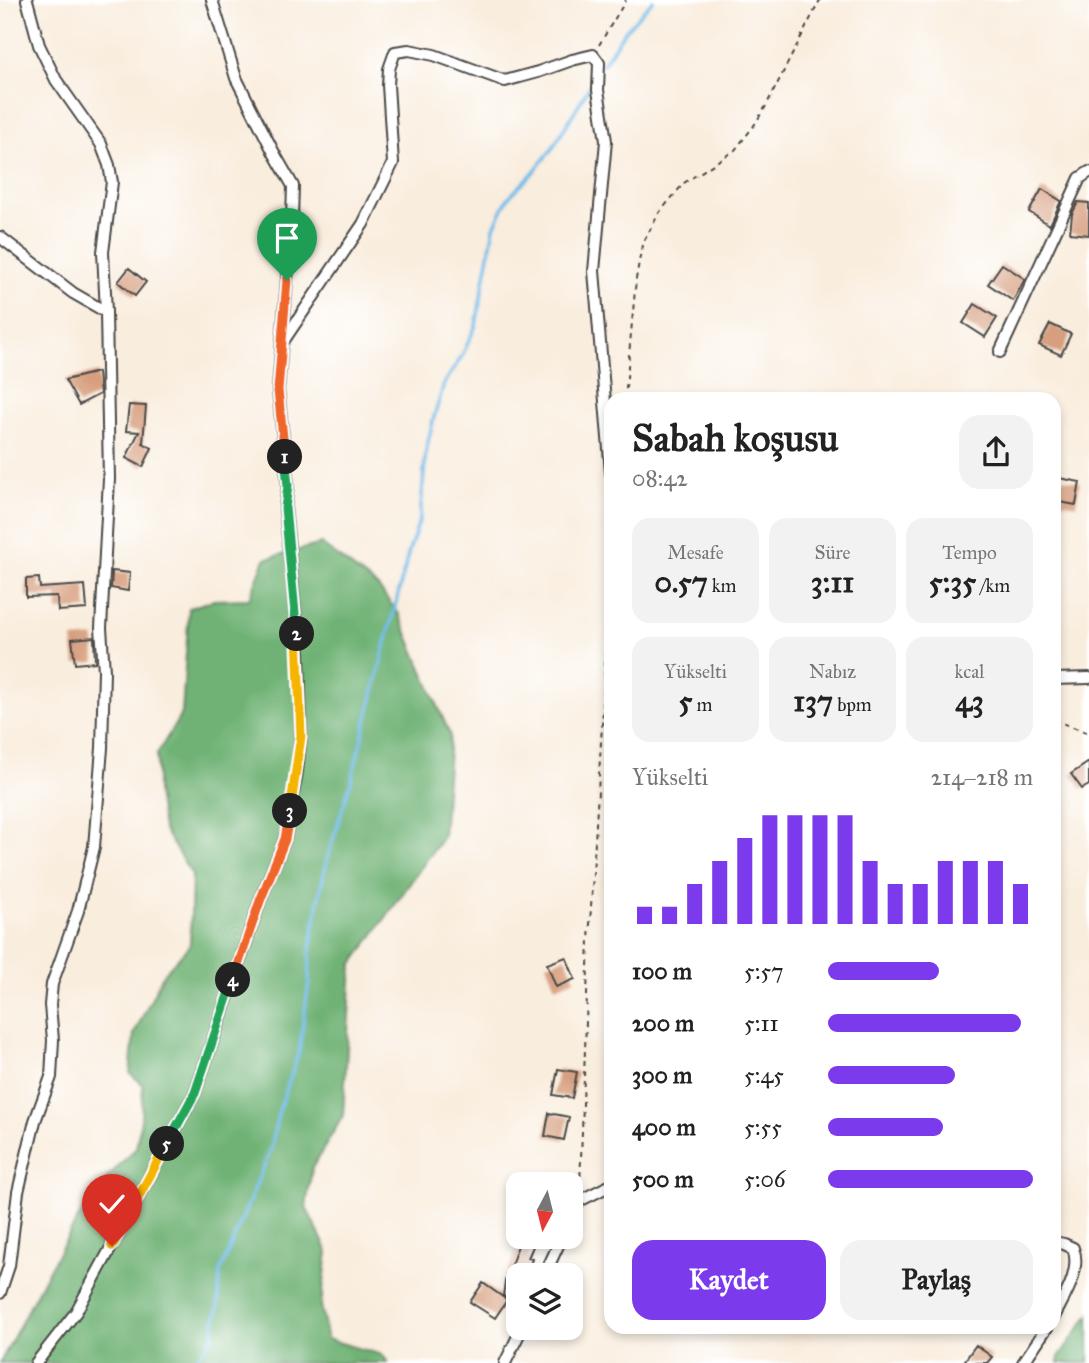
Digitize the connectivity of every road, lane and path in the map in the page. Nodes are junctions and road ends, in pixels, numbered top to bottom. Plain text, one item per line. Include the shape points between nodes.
1 (27, 0) edge
2 (212, 0) edge
3 (626, 0) edge
4 (820, 0) edge
5 (593, 55) junction
6 (1089, 172) edge
7 (0, 237) edge
8 (106, 312) junction
9 (283, 341) junction
10 (1000, 352) dead end
11 (604, 392) edge
12 (626, 392) edge
13 (1089, 678) edge
14 (1061, 679) edge
15 (604, 698) edge
16 (1061, 723) edge
17 (1089, 733) edge
18 (580, 1172) edge
19 (604, 1188) edge
20 (583, 1199) edge
21 (1061, 1243) edge
22 (0, 1293) edge
23 (1061, 1303) edge
24 (1043, 1334) edge
25 (516, 1340) edge
26 (36, 1363) edge
27 (505, 1363) edge
28 (1023, 1363) edge

1 - 8 street via 39,46 109,164 112,182 103,252
2 - 9 street via 236,78 293,186
3 - 5 path
4 - 12 path via 753,127 735,150 684,183 659,213 642,245
5 - 9 street via 505,80 433,55 395,52 388,85 393,163 363,224
5 - 11 street via 599,62 606,141 594,271
6 - 10 street via 1080,178
7 - 8 street via 73,293
8 - 22 street via 109,479 101,628 102,748 94,847 52,984 51,1077 34,1121 18,1192 9,1266
9 - 26 street via 278,390 299,650 301,736 285,839 195,1093 76,1312
13 - 14 street
15 - 18 path
16 - 17 path
19 - 20 street
21 - 23 street via 1073,1248 1076,1255 1072,1281
24 - 28 street
25 - 27 street

